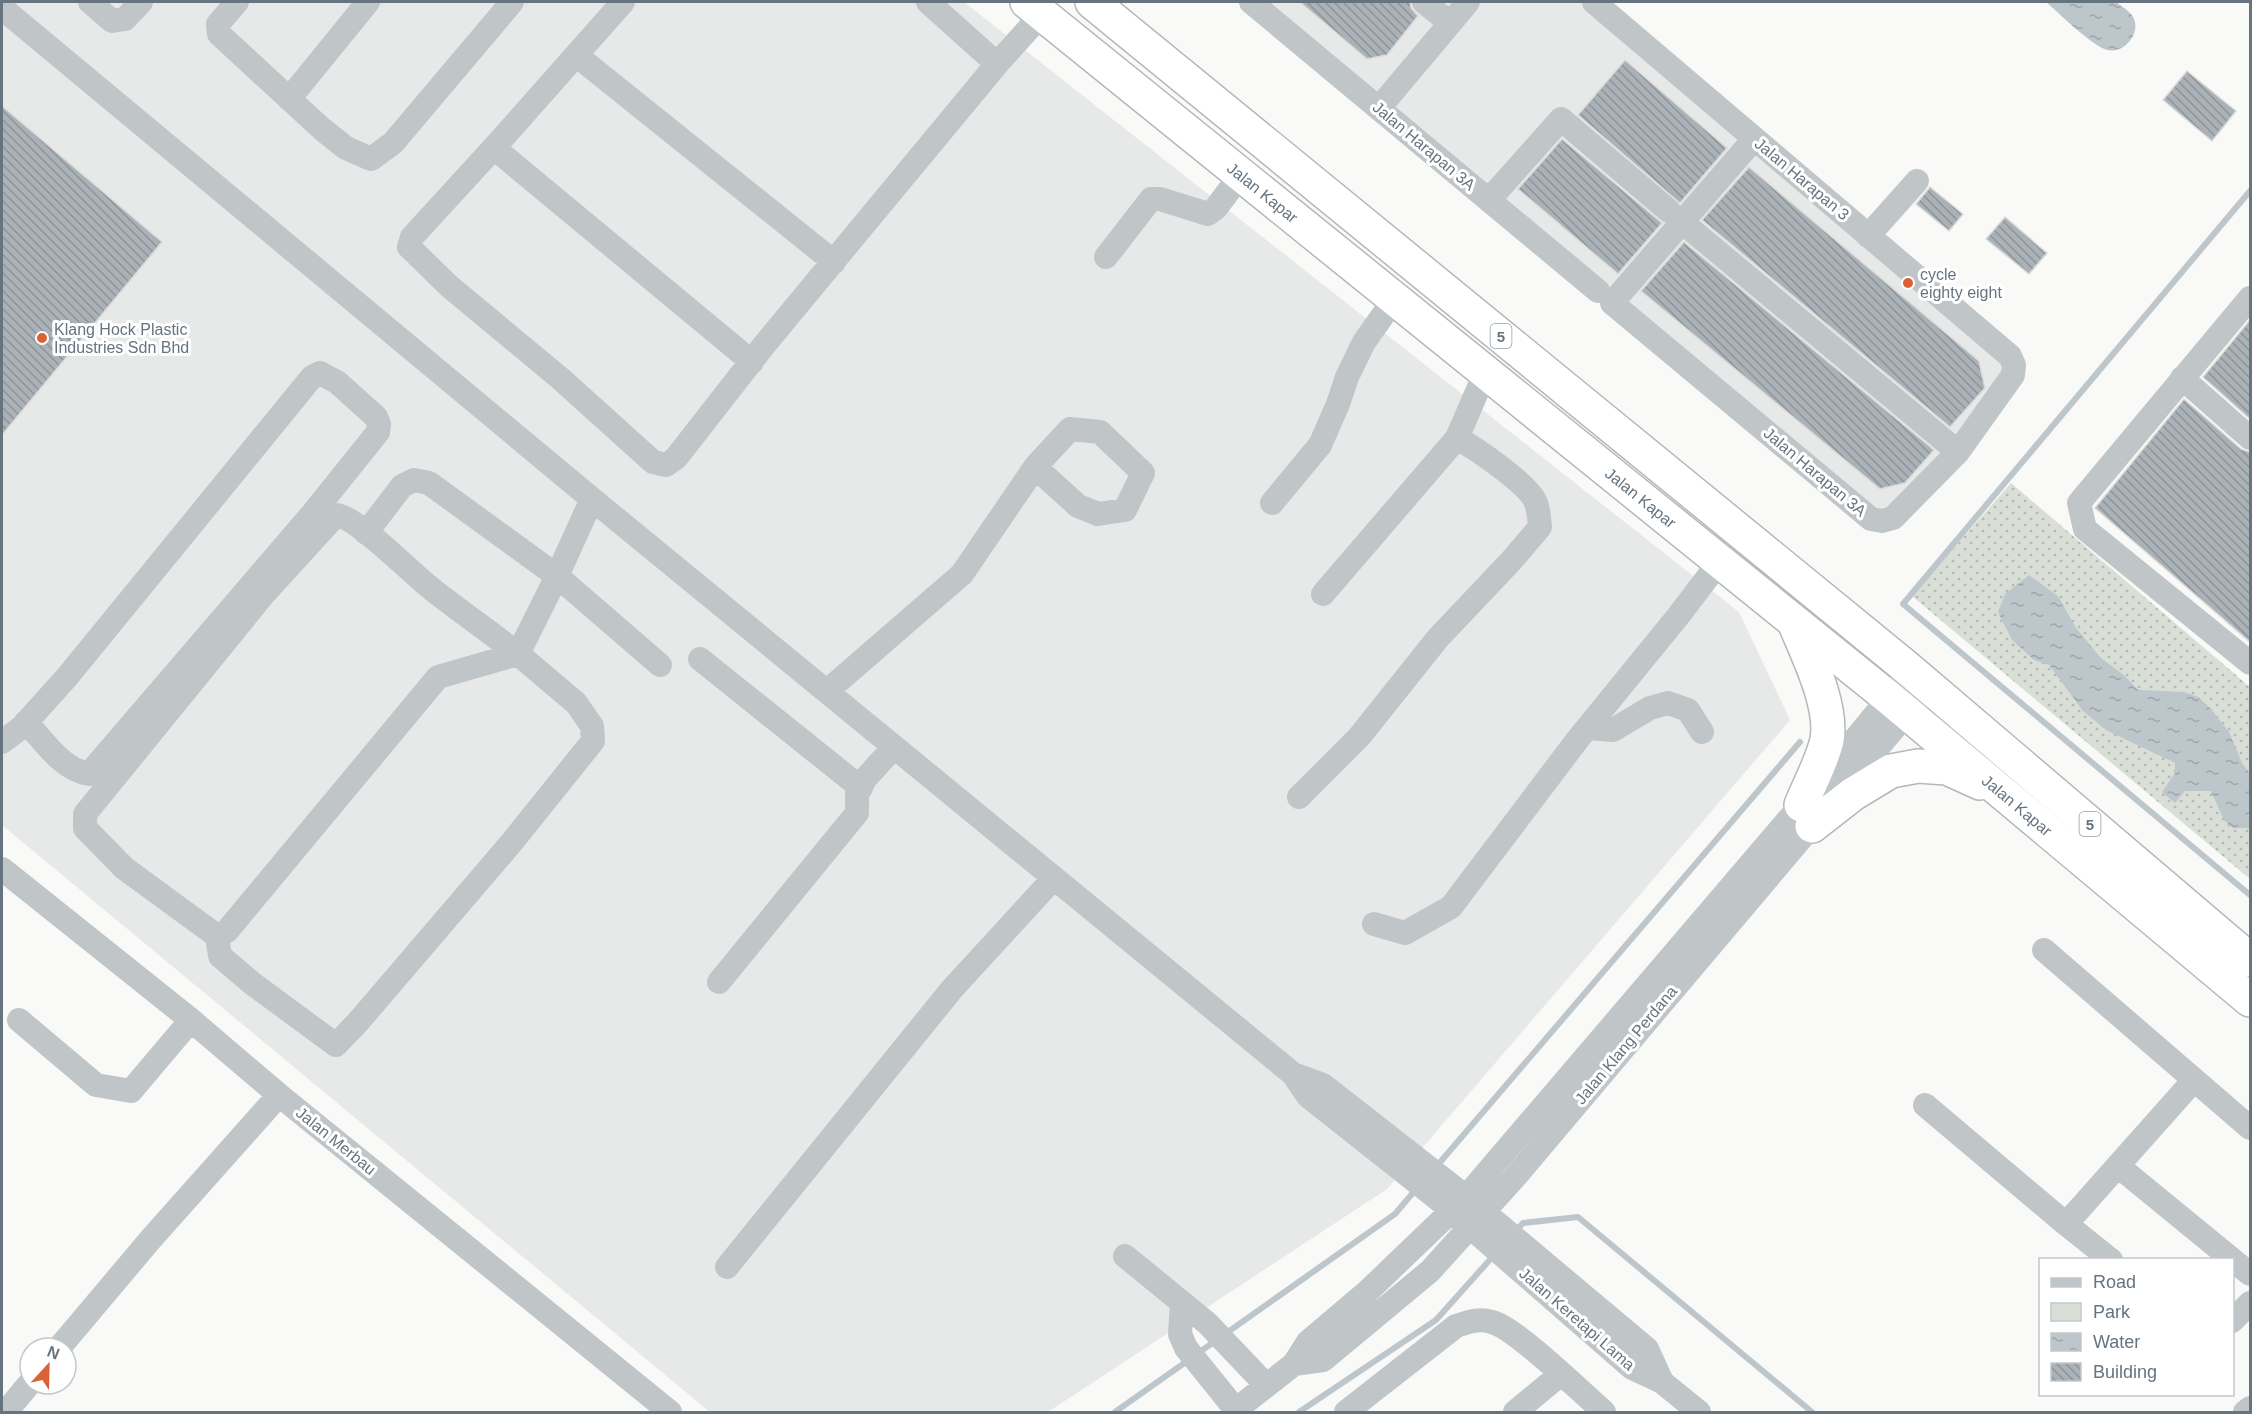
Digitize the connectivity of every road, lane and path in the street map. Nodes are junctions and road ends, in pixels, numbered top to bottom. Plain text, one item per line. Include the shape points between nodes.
1 (90, 2) edge
2 (141, 2) edge
3 (237, 2) edge
4 (368, 2) edge
5 (512, 2) edge
6 (623, 2) edge
7 (928, 2) edge
8 (1092, 2) edge
9 (1251, 2) edge
10 (1424, 2) edge
11 (1468, 2) edge
12 (1594, 2) edge
13 (2, 8) edge
14 (1035, 8) edge
15 (1450, 23) junction
16 (576, 55) junction
17 (997, 64) junction
18 (289, 99) junction
19 (1379, 108) junction
20 (1754, 139) junction
21 (494, 148) junction
22 (1242, 173) junction
23 (1917, 182) dead end
24 (1489, 200) junction
25 (1675, 216) junction
26 (1868, 236) junction
27 (1106, 257) dead end
28 (834, 262) junction
29 (1396, 297) junction
30 (1605, 297) junction
31 (2250, 298) edge
32 (2010, 356) joint
33 (752, 362) junction
34 (1486, 371) junction
35 (2182, 378) junction
36 (1457, 438) junction
37 (2250, 438) edge
38 (1958, 452) junction
39 (1035, 468) dead end
40 (592, 499) junction
41 (1272, 503) dead end
42 (366, 533) junction
43 (1720, 561) junction
44 (557, 576) junction
45 (1323, 594) dead end
46 (1795, 622) junction
47 (518, 654) junction
48 (700, 659) dead end
49 (2250, 663) edge
50 (660, 665) dead end
51 (1920, 679) junction
52 (827, 691) junction
53 (1898, 705) junction
54 (26, 722) junction
55 (1587, 728) junction
56 (1702, 732) dead end
57 (2, 742) edge
58 (894, 747) junction
59 (861, 788) junction
60 (2006, 795) junction
61 (1299, 797) dead end
62 (1806, 815) junction
63 (2, 871) edge
64 (1053, 879) junction
65 (1374, 924) dead end
66 (217, 936) junction
67 (2043, 950) dead end
68 (2250, 960) edge
69 (719, 982) dead end
70 (2250, 1000) edge
71 (19, 1020) dead end
72 (191, 1020) junction
73 (2194, 1080) junction
74 (279, 1095) junction
75 (1925, 1105) dead end
76 (2250, 1128) edge
77 (2118, 1166) junction
78 (1450, 1197) junction
79 (2066, 1224) junction
80 (1485, 1227) junction
81 (1125, 1256) dead end
82 (2108, 1258) edge
83 (2230, 1258) edge
84 (2234, 1261) edge
85 (728, 1267) dead end
86 (2250, 1274) edge
87 (1182, 1303) junction
88 (2250, 1303) edge
89 (2234, 1319) edge
90 (69, 1336) edge
91 (1294, 1364) junction
92 (1561, 1374) junction
93 (1266, 1385) junction
94 (19, 1396) edge
95 (10, 1407) dead end
96 (2250, 1408) edge
97 (1234, 1411) edge
98 (670, 1413) edge
99 (1346, 1413) edge
100 (1515, 1413) edge
101 (1604, 1413) edge
102 (1699, 1413) edge
103 (2245, 1413) edge

1 - 2 street via 112,21 125,19
3 - 18 street via 218,24 219,34
4 - 18 street
5 - 18 street via 393,143 371,159 346,148
6 - 16 street
7 - 17 street
8 - 51 highway, Jalan Kapar / 5
9 - 19 street, Jalan Harapan 3A
10 - 15 street
11 - 15 street
12 - 20 street, Jalan Harapan 3
13 - 40 street, Jalan Keretapi Lama
14 - 17 street
14 - 22 highway, Jalan Kapar / 5
15 - 19 street
16 - 21 street
16 - 28 street
17 - 28 street
19 - 24 street, Jalan Harapan 3A
20 - 25 street
20 - 26 street, Jalan Harapan 3
21 - 33 street
21 - 33 street via 412,237 410,247 449,286 653,462 666,465 676,458
22 - 27 street via 1208,214 1151,199
22 - 29 highway, Jalan Kapar / 5
23 - 26 street
24 - 25 street via 1561,119
24 - 30 street, Jalan Harapan 3A
25 - 30 street
25 - 38 street
26 - 32 street, Jalan Harapan 3
28 - 33 street
29 - 34 highway, Jalan Kapar / 5
29 - 41 street via 1364,342 1320,445
30 - 38 street, Jalan Harapan 3A via 1871,519 1893,518
31 - 35 street
32 - 38 street, Jalan Harapan 3A via 2013,375
34 - 36 street
34 - 43 highway, Jalan Kapar / 5
35 - 37 street
35 - 49 street via 2079,503 2085,529
36 - 45 street
36 - 61 street via 1478,449 1520,483 1536,502 1540,527 1438,638 1359,738
39 - 52 street via 962,574
40 - 44 street
40 - 52 street, Jalan Keretapi Lama
42 - 44 street via 402,486 414,480 429,483
42 - 47 street via 432,590
42 - 66 street via 336,515 263,595 85,814 86,828 123,868
43 - 46 highway, Jalan Kapar / 5
43 - 55 street
44 - 47 street
44 - 50 street
46 - 53 highway, Jalan Kapar / 5
46 - 62 highway via 1828,721
47 - 66 street via 438,677 227,931
47 - 66 street via 576,703 592,726 593,741 512,843 336,1045 220,956
48 - 59 street
51 - 53 street, Jalan Klang Perdana
51 - 68 highway, Jalan Kapar / 5
52 - 58 street, Jalan Keretapi Lama
53 - 60 highway, Jalan Kapar / 5
53 - 62 street, Jalan Klang Perdana
54 - 54 street via 312,377 320,374 337,382 376,417 378,432 89,774 62,761
54 - 57 street
55 - 56 street via 1612,730 1650,708 1668,703 1688,710
55 - 65 street via 1451,907 1406,933
58 - 59 street
58 - 64 street, Jalan Keretapi Lama
59 - 69 street via 857,794 857,813
60 - 62 highway via 1947,768 1918,766 1891,771
60 - 70 highway, Jalan Kapar / 5
62 - 78 street, Jalan Klang Perdana
62 - 80 street, Jalan Klang Perdana
63 - 72 street, Jalan Merbau
64 - 78 street, Jalan Keretapi Lama via 1293,1074 1308,1096
64 - 85 street via 952,989
67 - 73 street
71 - 72 street via 96,1085 131,1091
72 - 74 street, Jalan Merbau
73 - 76 street
73 - 77 street
74 - 90 street
74 - 98 street, Jalan Merbau
75 - 79 street
77 - 79 street
77 - 83 street
78 - 80 street, Jalan Keretapi Lama
78 - 91 street, Jalan Klang Perdana via 1367,1292 1308,1342
79 - 82 street
80 - 91 street, Jalan Klang Perdana via 1323,1360
80 - 102 street, Jalan Keretapi Lama via 1647,1349 1662,1382
81 - 87 street
84 - 86 street
87 - 93 street
87 - 97 street via 1180,1334 1186,1348
88 - 89 street
91 - 93 street, Jalan Klang Perdana
92 - 99 street via 1513,1333 1495,1322 1476,1319 1456,1326
92 - 100 street
92 - 101 street
93 - 97 street, Jalan Klang Perdana
94 - 95 street
96 - 103 street

